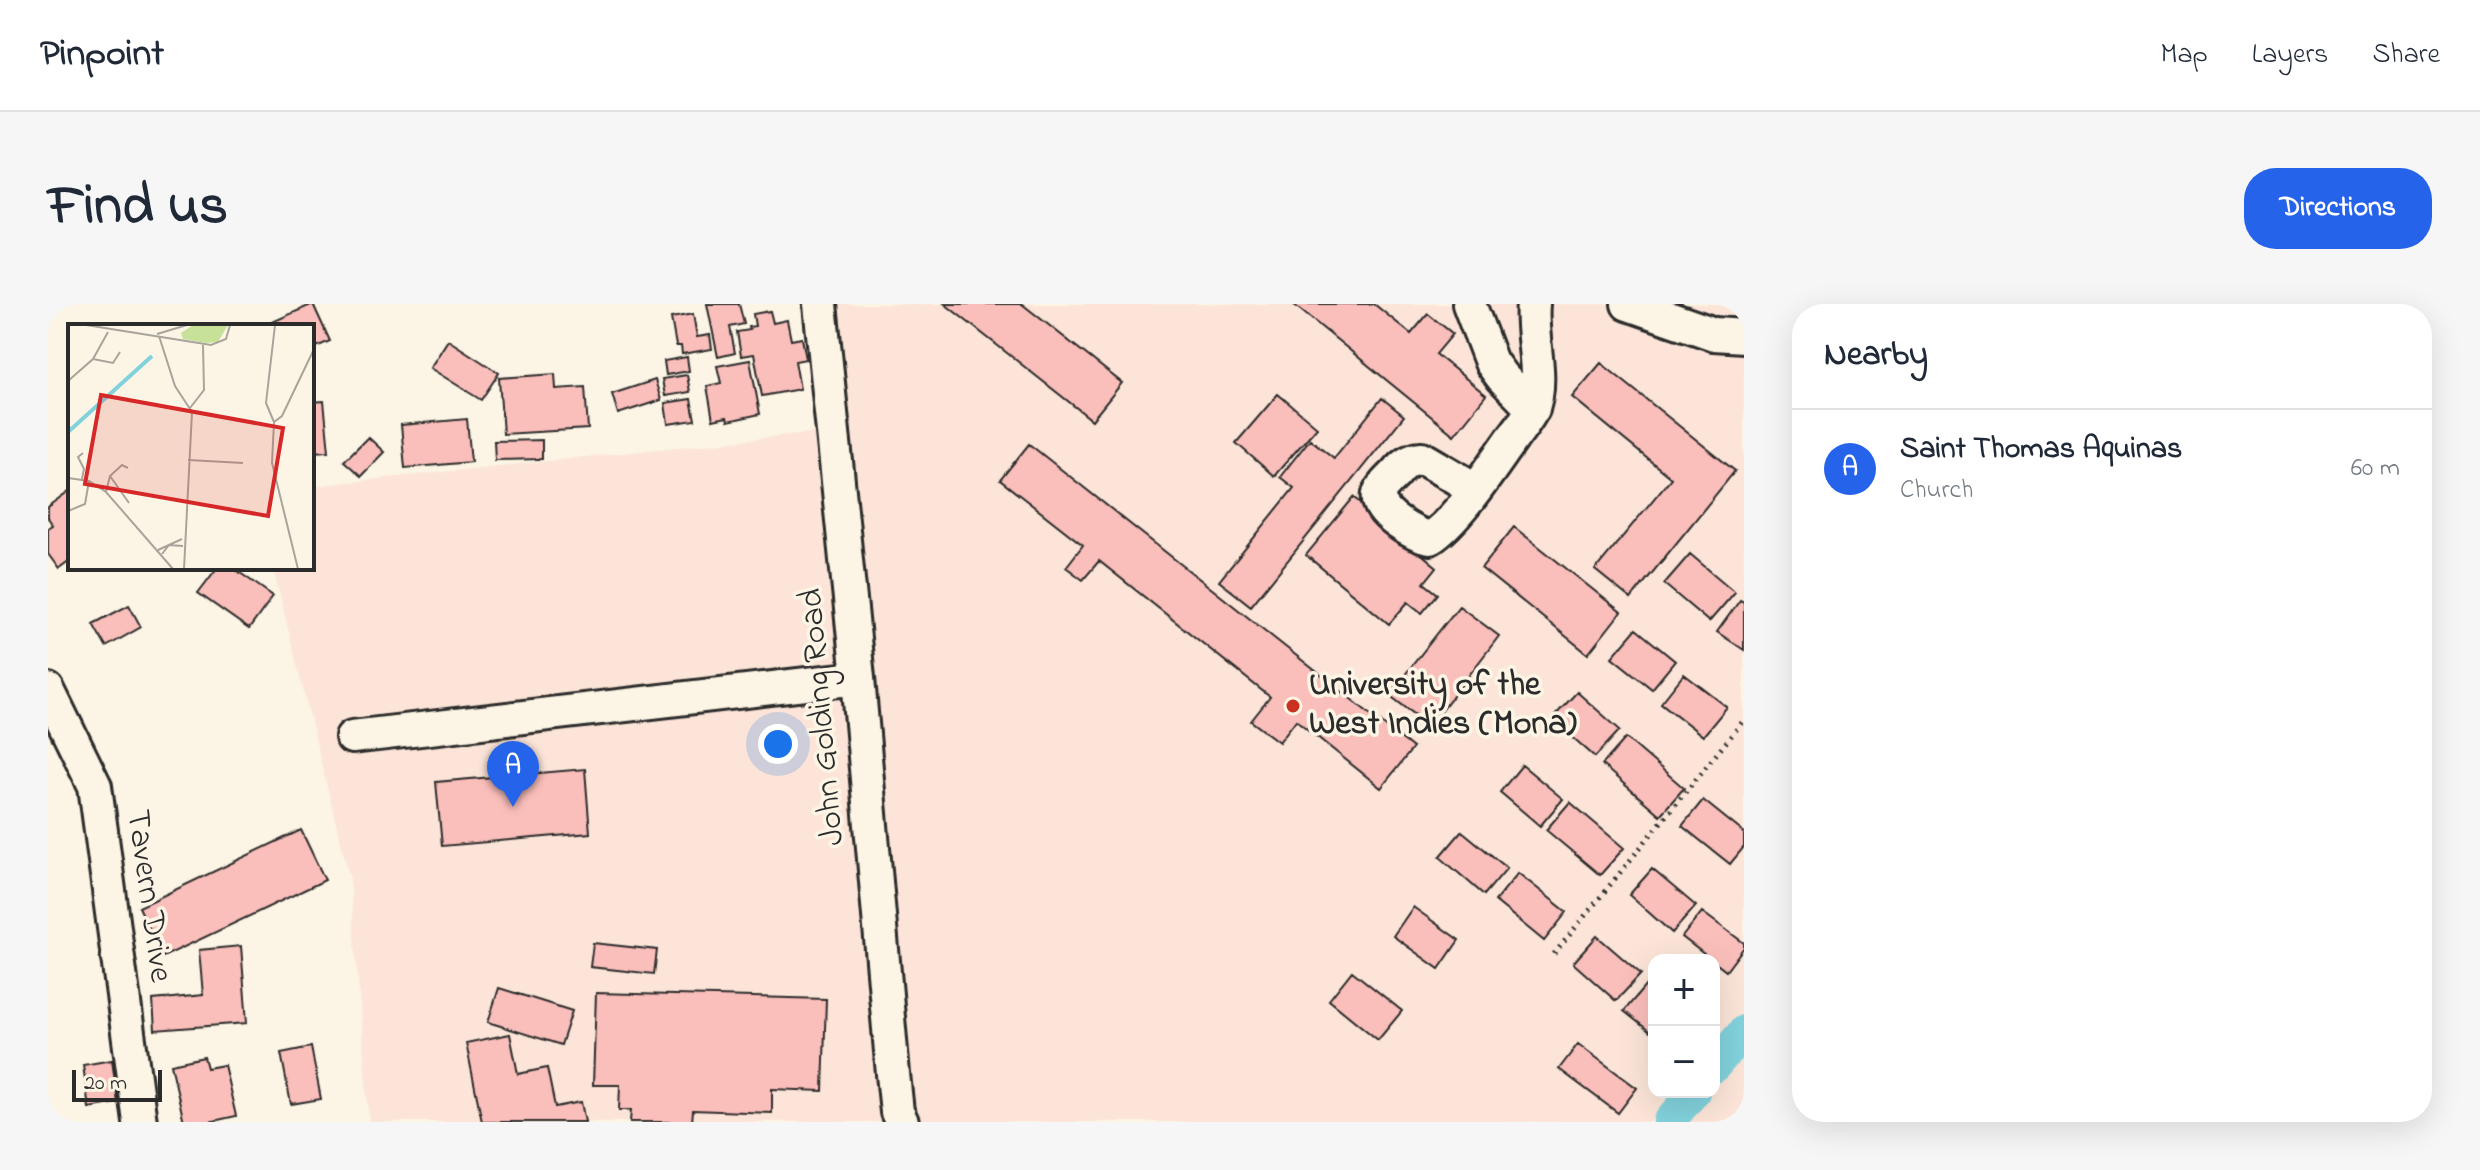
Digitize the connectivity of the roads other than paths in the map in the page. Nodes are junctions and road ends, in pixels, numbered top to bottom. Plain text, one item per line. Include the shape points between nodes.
1 (820, 304) edge
2 (1469, 304) edge
3 (1533, 304) edge
4 (1632, 305) edge
5 (1724, 324) edge
6 (1533, 409) junction
7 (1475, 489) dead end
8 (858, 678) junction
9 (48, 690) edge
10 (352, 737) dead end
11 (140, 1122) edge
12 (902, 1122) edge

1 - 8 street, John Golding Road
2 - 6 street via 1491,362
3 - 6 street
4 - 5 street
6 - 7 street
8 - 10 street
8 - 12 street, John Golding Road via 893,1074
9 - 11 street, Tavern Drive via 95,786

